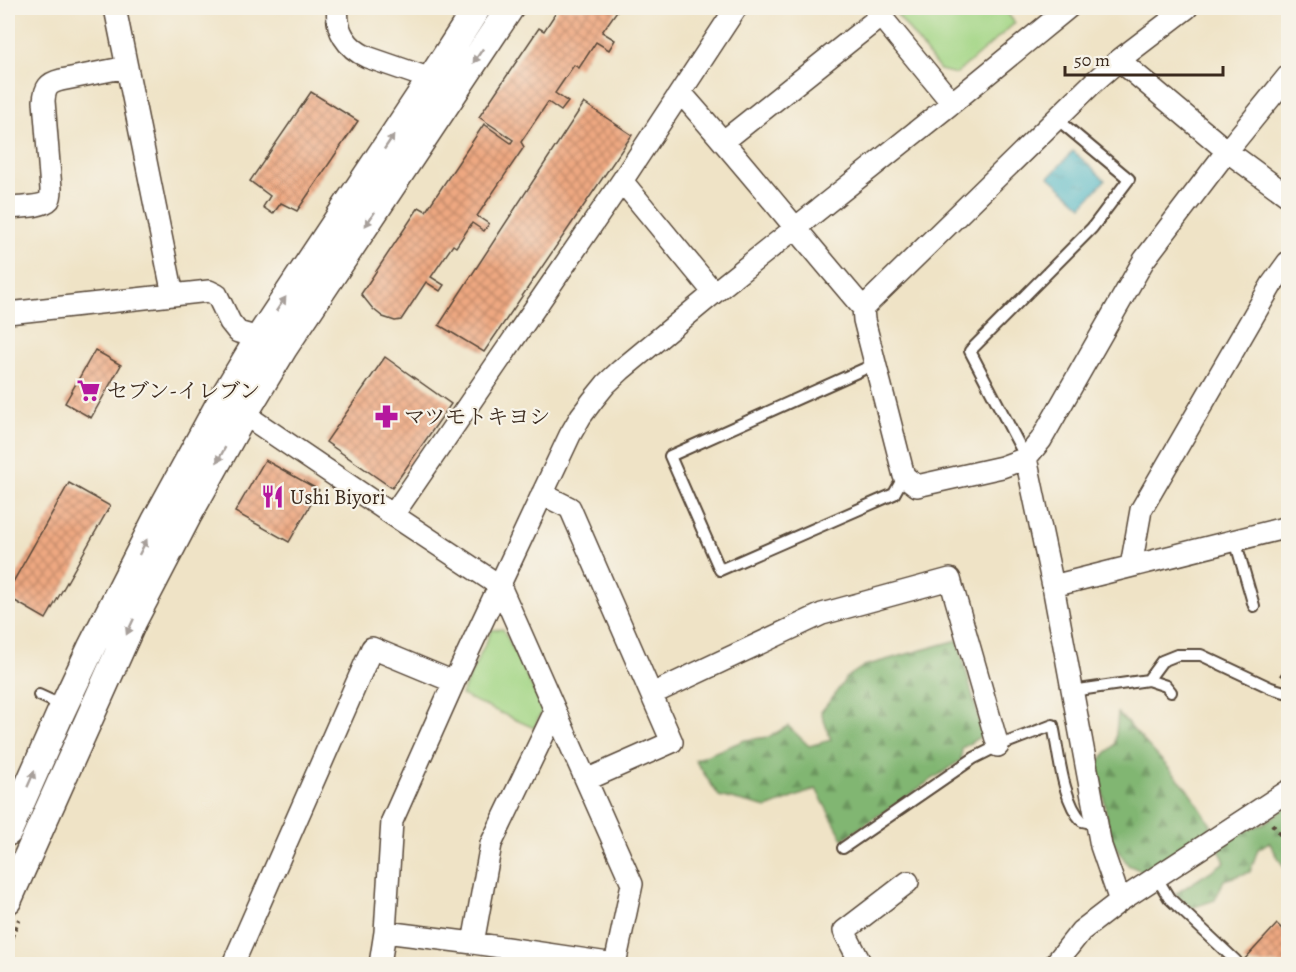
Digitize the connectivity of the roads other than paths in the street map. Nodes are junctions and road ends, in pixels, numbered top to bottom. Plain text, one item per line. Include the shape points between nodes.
1 (115, 8) edge
2 (338, 8) edge
3 (477, 8) edge
4 (510, 8) edge
5 (736, 8) edge
6 (1068, 8) edge
7 (1187, 8) edge
8 (878, 11) edge
9 (1119, 60) junction
10 (127, 66) junction
11 (1288, 75) edge
12 (431, 79) junction
13 (681, 93) junction
14 (951, 103) junction
15 (1057, 119) junction
16 (724, 141) junction
17 (1227, 151) junction
18 (622, 181) junction
19 (1288, 196) edge
20 (8, 208) edge
21 (795, 229) junction
22 (1288, 262) edge
23 (714, 293) junction
24 (173, 295) junction
25 (863, 308) junction
26 (8, 313) edge
27 (271, 344) junction
28 (874, 364) junction
29 (232, 409) junction
30 (1026, 458) junction
31 (904, 476) junction
32 (542, 494) junction
33 (393, 515) junction
34 (1288, 527) edge
35 (1235, 540) junction
36 (1131, 566) junction
37 (500, 586) junction
38 (1053, 586) junction
39 (1254, 606) dead end
40 (1148, 680) junction
41 (454, 682) junction
42 (1072, 691) junction
43 (1171, 692) dead end
44 (1288, 693) edge
45 (652, 694) junction
46 (39, 695) dead end
47 (63, 706) junction
48 (555, 711) junction
49 (998, 746) junction
50 (586, 780) junction
51 (1288, 790) edge
52 (10, 818) edge
53 (1097, 824) junction
54 (843, 848) dead end
55 (1157, 878) junction
56 (908, 882) dead end
57 (8, 900) edge
58 (1120, 901) junction
59 (385, 932) junction
60 (473, 943) junction
61 (1236, 961) dead end
62 (233, 964) edge
63 (380, 964) edge
64 (861, 964) edge
65 (1055, 964) edge

1 - 10 street
2 - 12 street via 341,33 359,54
3 - 12 street
4 -> 27 street
5 - 13 street
6 - 14 street
7 - 9 street
8 - 14 street
8 - 16 street
9 - 15 street
9 - 17 street
10 - 20 street via 52,82 44,101 51,195 44,204
10 - 24 street
11 - 17 street
27 -> 12 street
13 - 16 street
13 - 18 street
14 - 21 street
15 - 25 street
15 - 30 lane via 1129,179 1092,228 970,351
16 - 21 street
17 - 19 street
17 - 30 street via 1144,260 1041,440
18 - 23 street
18 - 33 street
21 - 23 street
21 - 25 street
22 - 36 street via 1141,510
23 - 32 street via 606,384 581,416
24 - 26 street
24 - 27 street via 209,291 218,295 238,332
25 - 28 street
27 - 29 street
28 - 31 street
28 - 31 lane via 670,456 720,570 894,494
29 - 33 street
47 -> 29 street via 155,522
29 -> 57 street via 182,526 133,621
30 - 31 street via 917,486
30 - 38 street
32 - 37 street
32 - 45 street via 570,508
33 - 37 street
34 - 35 street
35 - 36 street
35 - 39 lane
36 - 38 street
37 - 41 street
37 - 48 street
38 - 42 street
40 - 42 lane
40 - 43 lane via 1166,686
40 - 44 lane via 1162,661 1177,655 1201,655
41 - 59 street via 392,821
41 - 62 street via 372,648
42 - 53 street
45 - 49 street via 822,614 950,579
45 - 50 street via 672,742
46 - 47 lane
52 -> 47 street
48 - 50 street
48 - 60 street via 491,844
49 - 53 lane via 1053,725 1072,807 1082,821
49 - 54 lane via 974,758
50 - 60 street via 632,884 615,964
51 - 55 street
53 - 58 street
55 - 58 street
55 - 61 lane via 1170,898
56 - 64 street via 844,931
58 - 65 street via 1082,931
59 - 60 street
59 - 63 street

